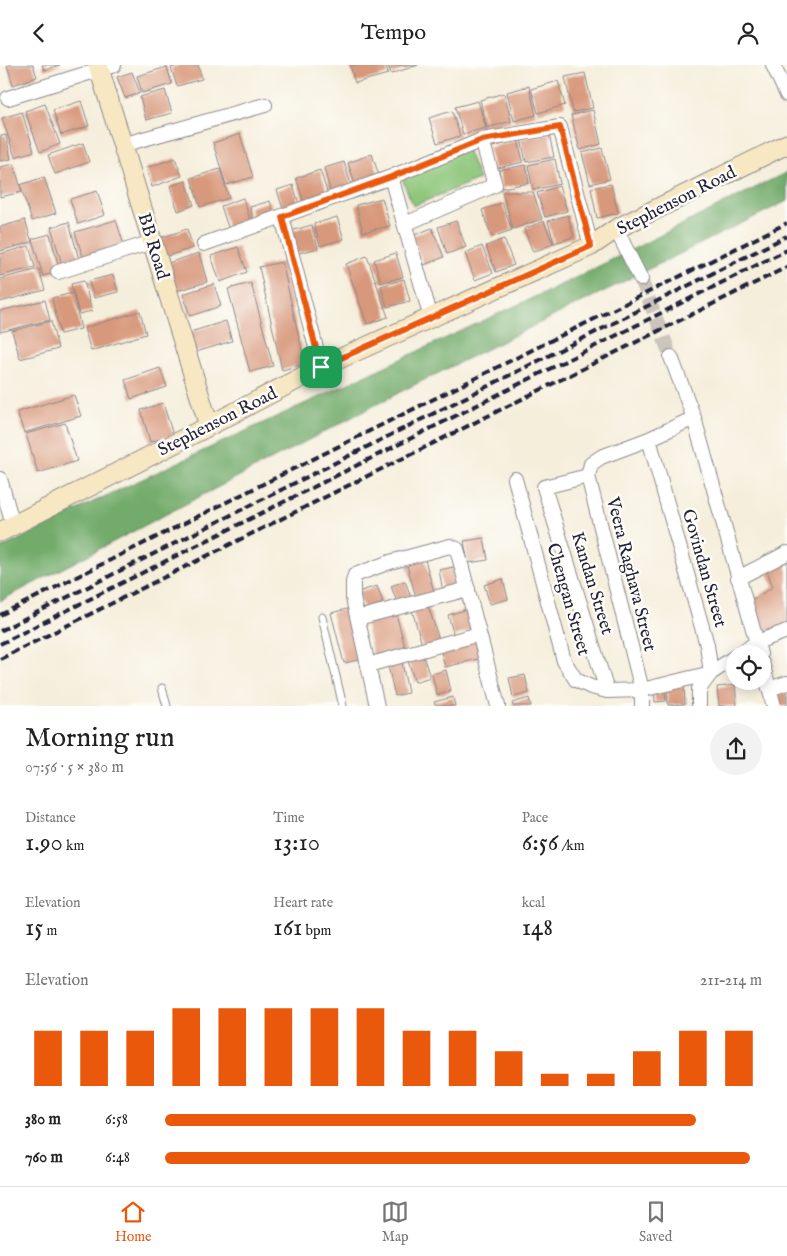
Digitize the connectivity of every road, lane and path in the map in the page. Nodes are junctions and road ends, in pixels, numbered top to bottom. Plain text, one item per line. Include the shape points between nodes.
1 (773, 65) edge
2 (104, 67) edge
3 (787, 95) edge
4 (8, 98) dead end
5 (266, 105) dead end
6 (482, 140) junction
7 (787, 144) edge
8 (122, 145) junction
9 (391, 177) junction
10 (282, 217) junction
11 (405, 223) junction
12 (616, 229) junction
13 (152, 242) junction
14 (204, 245) dead end
15 (591, 246) junction
16 (58, 272) dead end
17 (641, 279) tunnel mouth
18 (431, 318) junction
19 (672, 357) tunnel mouth
20 (321, 367) junction
21 (694, 418) junction
22 (209, 426) junction
23 (649, 439) junction
24 (588, 476) junction
25 (0, 479) edge
26 (515, 479) dead end
27 (6, 529) edge
28 (787, 553) edge
29 (738, 578) junction
30 (468, 589) junction
31 (322, 617) dead end
32 (358, 618) junction
33 (787, 631) edge
34 (479, 634) junction
35 (758, 645) edge
36 (764, 645) edge
37 (726, 663) edge
38 (368, 665) junction
39 (711, 673) junction
40 (787, 683) edge
41 (162, 688) dead end
42 (771, 688) edge
43 (642, 690) junction
44 (769, 690) edge
45 (606, 691) junction
46 (167, 706) edge
47 (342, 706) edge
48 (377, 706) edge
49 (498, 706) edge
50 (642, 706) edge
51 (699, 706) edge
52 (774, 706) edge

1 - 3 street
2 - 4 street
2 - 8 main road, BB Road
5 - 8 street
6 - 9 street
6 - 11 street via 495,185
6 - 15 street via 560,127
7 - 12 main road, Stephenson Road
8 - 13 main road, BB Road
9 - 10 street
9 - 11 street
10 - 14 street
10 - 20 street
11 - 18 street
12 - 15 main road, Stephenson Road
12 - 17 street
13 - 16 street
13 - 22 main road, BB Road
15 - 18 main road, Stephenson Road
18 - 20 main road, Stephenson Road
19 - 21 street
20 - 22 main road, Stephenson Road
21 - 23 street
21 - 29 street
22 - 27 main road, Stephenson Road
23 - 24 street via 601,457 591,464
23 - 39 street, Govindan Street via 707,645
24 - 43 street, Veera Raghava Street
24 - 45 street, Kandan Street via 544,487
25 - 27 street
26 - 45 street, Chengan Street via 564,661 576,680
28 - 29 street
29 - 35 street
30 - 32 street
30 - 32 street via 457,549 445,547 355,575 353,598
30 - 34 street
31 - 47 lane
32 - 38 street
33 - 36 street
34 - 38 street
34 - 49 street
37 - 39 street
38 - 48 street
39 - 43 street, Chengan Street
39 - 51 street via 699,689
40 - 42 street
41 - 46 lane
43 - 45 street, Chengan Street
43 - 50 street, Veera Raghava Street
44 - 52 street

